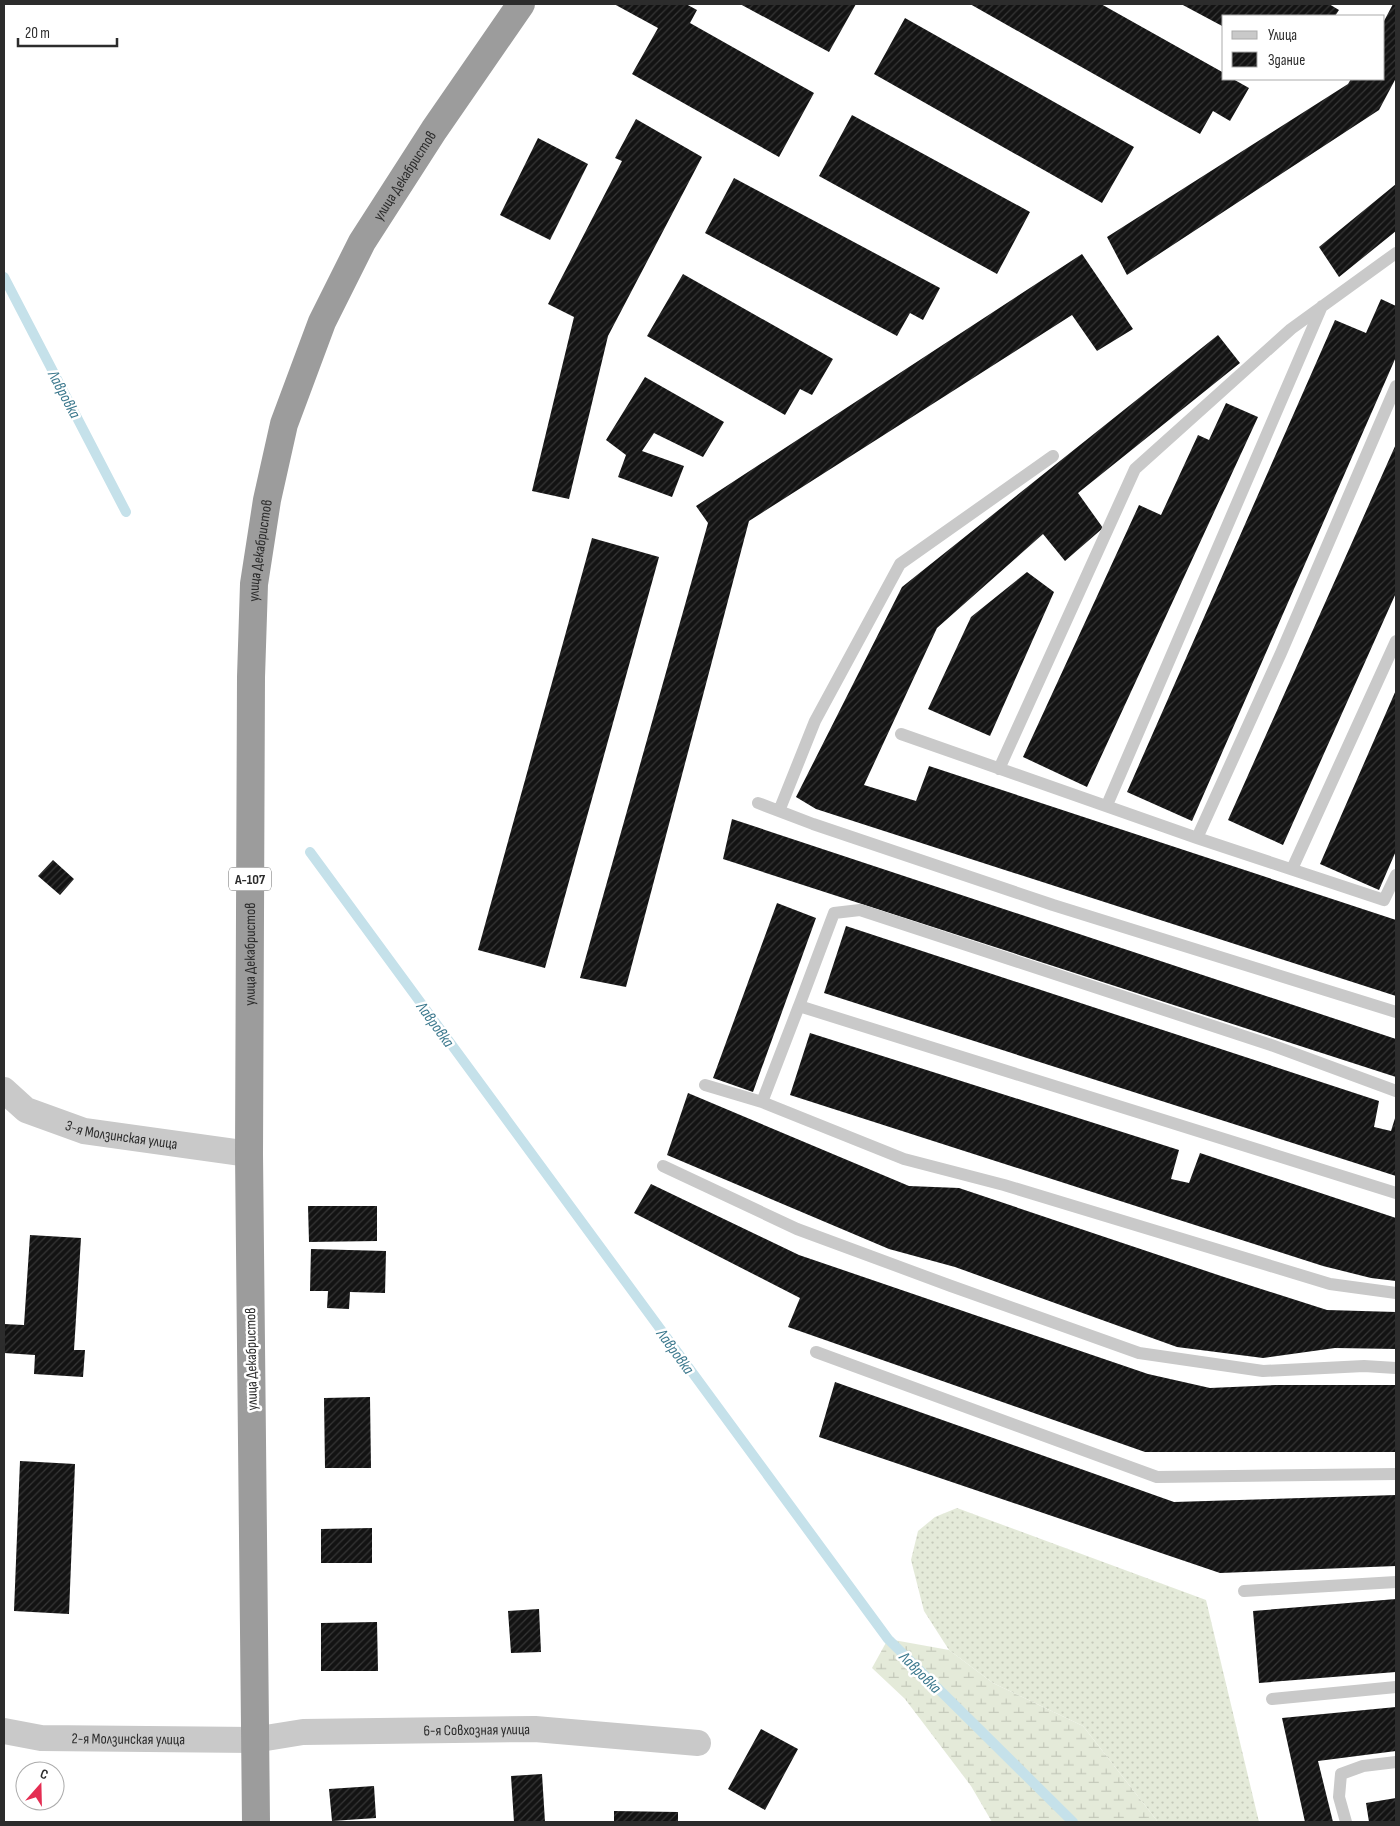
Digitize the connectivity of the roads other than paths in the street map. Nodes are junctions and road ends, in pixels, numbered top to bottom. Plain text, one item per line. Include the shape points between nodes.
1 (521, 4) edge
2 (1396, 253) edge
3 (1322, 306) junction
4 (1396, 386) edge
5 (1053, 456) dead end
6 (1396, 641) edge
7 (901, 734) dead end
8 (999, 769) junction
9 (758, 803) dead end
10 (1107, 805) junction
11 (779, 811) junction
12 (1197, 838) junction
13 (1292, 869) junction
14 (1396, 875) edge
15 (799, 1006) junction
16 (1396, 1012) edge
17 (705, 1085) dead end
18 (4, 1090) edge
19 (1396, 1091) edge
20 (762, 1102) junction
21 (249, 1154) junction
22 (664, 1166) dead end
23 (1396, 1193) edge
24 (1396, 1292) edge
25 (816, 1352) dead end
26 (1396, 1368) edge
27 (1396, 1474) edge
28 (1396, 1582) edge
29 (1244, 1591) dead end
30 (1396, 1687) edge
31 (1272, 1699) dead end
32 (4, 1731) edge
33 (254, 1740) junction
34 (698, 1743) dead end
35 (1396, 1762) edge
36 (256, 1822) edge
37 (1346, 1822) edge

1 - 21 highway, улица Декабристов / А-107 via 362,242 322,322 284,424 267,500 254,584
2 - 3 lane
3 - 8 lane via 1291,329 1135,469
3 - 10 lane
4 - 12 lane
5 - 11 lane via 900,564 815,721
6 - 13 lane
7 - 8 lane
8 - 10 lane
9 - 11 lane
10 - 12 lane
11 - 16 lane via 1053,905
12 - 13 lane
13 - 14 lane via 1384,900
15 - 19 lane via 834,912 860,910 1271,1045
15 - 20 lane
15 - 23 lane
17 - 20 lane
18 - 21 street, 3-я Молзинская улица via 26,1110 84,1131
20 - 24 lane via 904,1159 1004,1185 1330,1284
21 - 33 highway, улица Декабристов / А-107
22 - 26 lane via 797,1229 1139,1353 1263,1371 1364,1366
25 - 27 lane via 1157,1476
28 - 29 lane
30 - 31 lane
32 - 33 street, 2-я Молзинская улица via 41,1738
33 - 34 street, 6-я Совхозная улица via 302,1732 536,1729
33 - 36 highway, улица Декабристов / А-107
35 - 37 lane via 1363,1766 1341,1774 1339,1797

